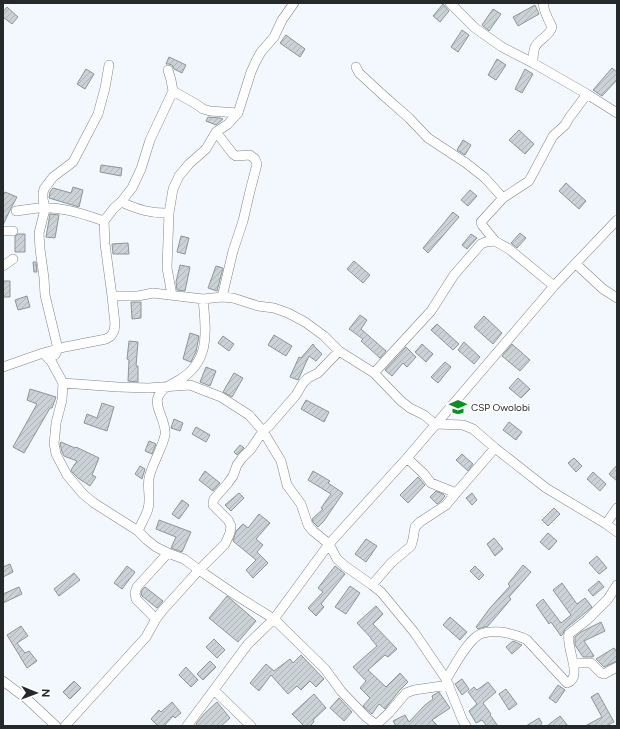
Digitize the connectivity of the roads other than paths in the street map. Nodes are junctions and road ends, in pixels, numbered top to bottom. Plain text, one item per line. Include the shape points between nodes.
1 (294, 3) edge
2 (450, 3) edge
3 (542, 3) edge
4 (533, 63) junction
5 (109, 65) dead end
6 (356, 67) dead end
7 (168, 70) dead end
8 (173, 92) junction
9 (587, 94) junction
10 (617, 113) edge
11 (238, 114) junction
12 (216, 132) junction
13 (503, 198) junction
14 (121, 202) junction
15 (44, 208) junction
16 (16, 211) dead end
17 (168, 213) junction
18 (617, 220) edge
19 (104, 221) junction
20 (3, 231) edge
21 (13, 231) dead end
22 (495, 240) junction
23 (13, 260) dead end
24 (576, 264) junction
25 (3, 266) edge
26 (554, 286) junction
27 (172, 295) junction
28 (112, 296) junction
29 (222, 297) junction
30 (617, 298) edge
31 (203, 299) junction
32 (58, 349) junction
33 (338, 350) junction
34 (43, 354) junction
35 (51, 361) junction
36 (3, 367) edge
37 (374, 373) junction
38 (63, 383) junction
39 (164, 388) junction
40 (435, 424) junction
41 (264, 431) junction
42 (495, 448) junction
43 (407, 458) junction
44 (456, 493) junction
45 (617, 508) edge
46 (606, 524) junction
47 (138, 531) junction
48 (617, 532) edge
49 (329, 544) junction
50 (168, 554) junction
51 (199, 570) junction
52 (372, 585) junction
53 (617, 585) edge
54 (156, 619) junction
55 (274, 619) junction
56 (574, 663) junction
57 (617, 667) edge
58 (3, 681) edge
59 (448, 682) junction
60 (214, 690) junction
61 (56, 726) edge
62 (65, 726) edge
63 (187, 726) edge
64 (250, 726) edge
65 (377, 726) edge
66 (466, 726) edge

1 - 11 street via 256,61
2 - 4 street via 475,28 502,47
3 - 4 street via 552,27 536,46
4 - 9 street
5 - 15 street via 98,114 73,162 44,189
6 - 13 street via 359,73 428,138 485,178
7 - 8 street
8 - 11 street via 203,109
8 - 14 street via 150,140 141,169 132,188
9 - 10 street
9 - 13 street via 565,125 553,136 529,181
11 - 12 street
12 - 17 street via 206,149 179,176 173,189
12 - 29 street via 233,154 250,155 257,164
13 - 22 street via 481,222
14 - 17 street via 154,213
14 - 19 street
15 - 16 street
15 - 19 street via 85,214
15 - 32 street via 39,234 40,249 45,295
17 - 27 street via 167,268
18 - 24 street
19 - 28 street
20 - 21 street
22 - 26 street
22 - 37 street via 481,244 454,275 431,311
23 - 25 street
24 - 26 street
24 - 30 street via 603,290
26 - 40 street
27 - 28 street via 153,293
27 - 31 street
28 - 32 street via 115,324 111,336
29 - 31 street
29 - 33 street via 288,313 324,336
31 - 39 street via 205,340 200,360 190,373
32 - 34 street
32 - 35 street
33 - 37 street
33 - 41 street via 318,373 303,383 296,395
34 - 35 street
34 - 36 street
35 - 38 street
37 - 40 street via 401,401
38 - 39 street
38 - 47 street via 56,423 56,454 67,475 83,494
39 - 41 street via 190,385 221,397 249,415
39 - 47 street via 157,402 164,422 165,437 149,477 148,508
40 - 42 street via 463,425 473,429
40 - 43 street
41 - 49 street via 282,460 286,485 301,504 308,525
41 - 51 street via 214,499 213,506 231,526 230,533 225,544
42 - 44 street
42 - 46 street via 546,488
43 - 44 street via 431,483
43 - 49 street
44 - 52 street via 446,505 415,527 411,546 391,563
45 - 46 street
46 - 48 street
47 - 50 street via 146,540
49 - 52 street via 337,559
49 - 55 street
50 - 51 street via 184,559
50 - 54 street via 137,587 135,593 136,599
51 - 54 street
51 - 55 street
52 - 59 street via 414,632
53 - 56 street via 608,599 569,634 568,642
54 - 62 street via 146,637
55 - 60 street via 248,644
55 - 65 street
56 - 57 street via 591,664 604,674
56 - 59 street via 574,676 571,682 567,683 523,637 500,632 486,633 477,636 467,647
58 - 61 street
59 - 65 street via 406,693
59 - 66 street
60 - 63 street
60 - 64 street

